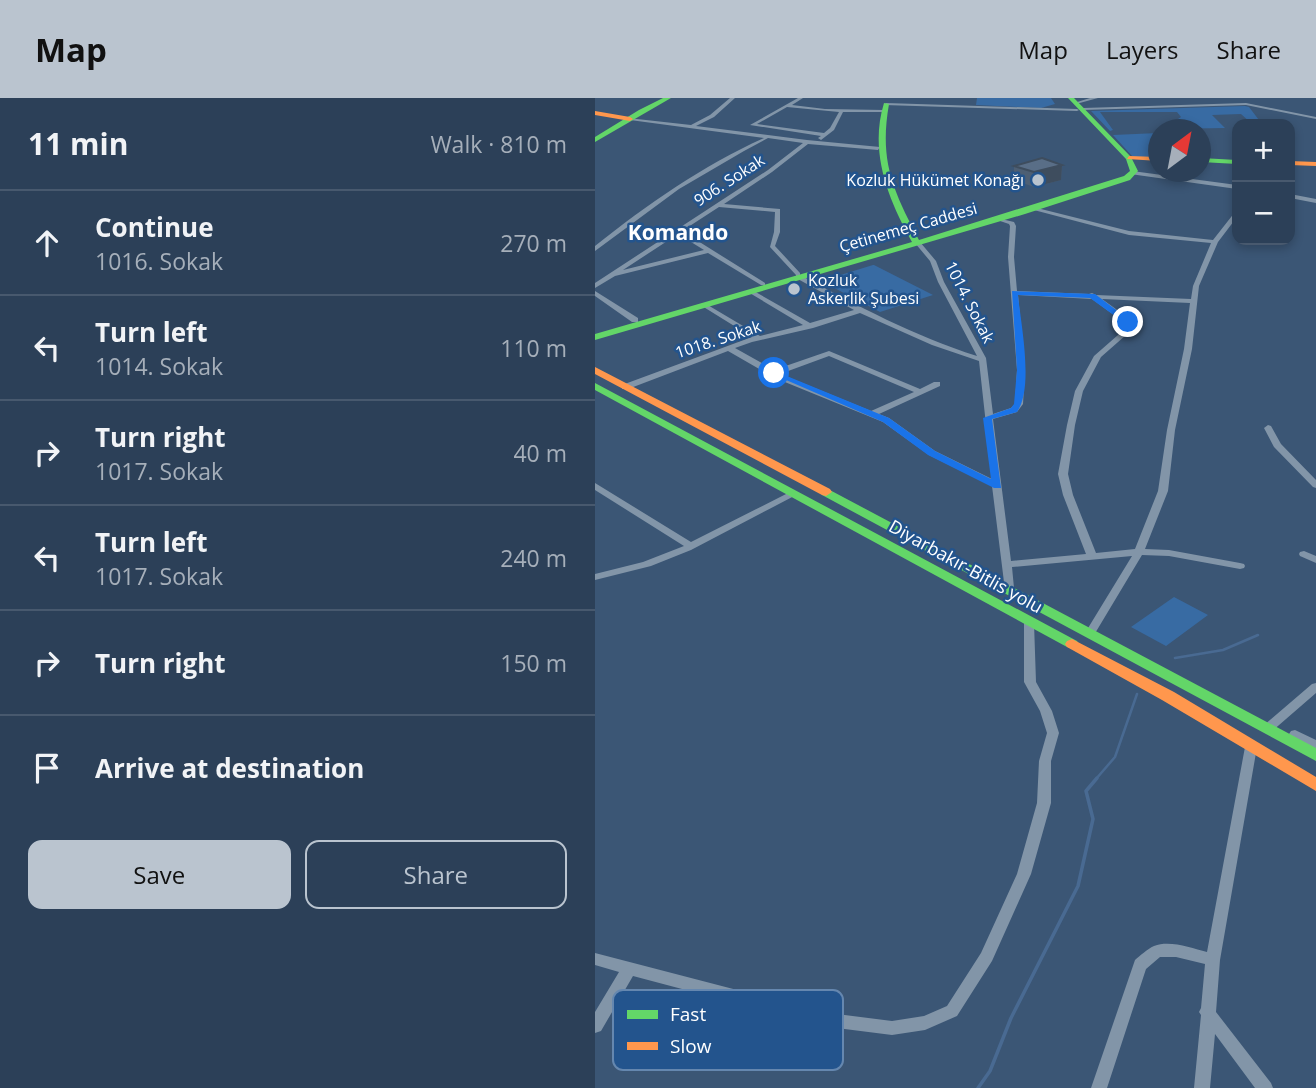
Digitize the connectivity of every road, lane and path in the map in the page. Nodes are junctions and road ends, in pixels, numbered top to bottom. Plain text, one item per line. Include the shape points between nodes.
1 (733, 98) edge
2 (801, 98) edge
3 (1096, 98) edge
4 (663, 100) edge
5 (887, 104) edge
6 (1074, 104) edge
7 (787, 106) junction
8 (842, 110) junction
9 (595, 113) edge
10 (1316, 118) edge
11 (630, 119) junction
12 (752, 125) junction
13 (690, 127) junction
14 (736, 133) junction
15 (826, 135) junction
16 (768, 138) junction
17 (595, 140) edge
18 (810, 143) junction
19 (878, 148) junction
20 (1129, 158) junction
21 (1148, 159) edge
22 (1211, 161) edge
23 (1232, 162) edge
24 (1295, 163) edge
25 (1316, 164) edge
26 (1132, 173) junction
27 (1232, 186) edge
28 (1295, 197) edge
29 (1316, 201) edge
30 (716, 205) junction
31 (1034, 209) junction
32 (999, 219) junction
33 (1232, 220) edge
34 (677, 231) junction
35 (916, 241) junction
36 (1215, 242) junction
37 (595, 249) edge
38 (708, 251) junction
39 (595, 275) edge
40 (609, 276) junction
41 (798, 276) junction
42 (595, 286) edge
43 (756, 288) junction
44 (595, 293) edge
45 (1014, 293) junction
46 (1092, 295) junction
47 (1194, 301) junction
48 (704, 306) junction
49 (862, 310) junction
50 (635, 320) junction
51 (810, 326) junction
52 (595, 331) edge
53 (595, 337) edge
54 (759, 338) junction
55 (729, 348) junction
56 (982, 360) junction
57 (595, 370) edge
58 (774, 373) junction
59 (937, 384) dead end
60 (595, 386) edge
61 (625, 387) junction
62 (919, 391) junction
63 (872, 414) junction
64 (988, 418) junction
65 (1268, 428) dead end
66 (997, 485) junction
67 (1316, 485) edge
68 (595, 486) edge
69 (793, 494) junction
70 (691, 546) junction
71 (1139, 552) junction
72 (1304, 554) dead end
73 (1092, 557) junction
74 (1316, 560) edge
75 (1006, 565) junction
76 (1240, 566) dead end
77 (595, 577) edge
78 (1009, 588) junction
79 (1029, 623) junction
80 (1090, 633) junction
81 (1316, 687) edge
82 (1271, 726) junction
83 (1316, 744) edge
84 (1251, 747) junction
85 (1316, 755) edge
86 (1316, 785) edge
87 (595, 959) edge
88 (1213, 960) junction
89 (629, 969) junction
90 (616, 990) edge
91 (710, 990) edge
92 (613, 996) edge
93 (1207, 1012) junction
94 (843, 1022) edge
95 (595, 1026) edge
96 (1099, 1088) edge
97 (1202, 1088) edge
98 (1265, 1088) edge

1 - 13 street
2 - 7 street
3 - 6 street
4 - 11 main road
5 - 6 street
5 - 8 street
5 - 19 main road
6 - 10 street via 1246,104
6 - 20 main road
6 - 35 main road, Çetinemeç Caddesi via 1127,166 1124,175
7 - 8 street
7 - 12 street
8 - 15 street
9 - 11 main road
11 - 13 street
11 - 17 main road
12 - 14 street
12 - 15 street
13 - 14 street
14 - 16 street
15 - 18 street, 906. Sokak
16 - 18 street
16 - 37 street via 691,177
18 - 19 street
18 - 30 street, 906. Sokak
19 - 35 main road via 892,194
20 - 21 main road
20 - 26 main road
22 - 23 main road
24 - 25 main road
26 - 27 street
26 - 31 main road, Çetinemeç Caddesi via 1119,182
28 - 29 street
30 - 34 street, 906. Sokak
30 - 41 street via 778,209 772,246
31 - 32 main road, Çetinemeç Caddesi
31 - 36 street via 1118,231
32 - 35 main road, Çetinemeç Caddesi
32 - 45 street via 1013,226
33 - 36 street
34 - 38 street
34 - 40 street, 906. Sokak
35 - 41 main road, Çetinemeç Caddesi
35 - 56 street, 1014. Sokak via 933,261
36 - 47 street
38 - 40 street
38 - 43 street
39 - 40 street
40 - 42 street, 906. Sokak
41 - 43 main road, Çetinemeç Caddesi
41 - 49 street
43 - 48 main road, Çetinemeç Caddesi
43 - 50 main road, Çetinemeç Caddesi
43 - 51 street
44 - 50 street
45 - 46 street
45 - 64 street via 1021,370 1019,404
46 - 47 street
46 - 73 street via 1130,328 1098,356 1079,391 1071,425 1063,474
47 - 71 street via 1163,491
48 - 53 main road, Çetinemeç Caddesi
48 - 54 street
49 - 51 street, 1018. Sokak
49 - 56 street
50 - 52 main road, Çetinemeç Caddesi
51 - 54 street, 1018. Sokak
54 - 55 street, 1018. Sokak
55 - 58 street
55 - 61 street, 1018. Sokak
56 - 64 street, 1014. Sokak
57 - 61 main road, Diyarbakır-Bitlis yolu
58 - 62 street via 829,354
58 - 63 street
59 - 62 street
60 - 69 main road, Diyarbakır-Bitlis yolu
61 - 78 main road, Diyarbakır-Bitlis yolu
62 - 63 street
63 - 66 street via 932,453
64 - 66 street, 1014. Sokak
65 - 67 street via 1277,446
66 - 75 street, 1014. Sokak
68 - 70 street
69 - 70 street
69 - 79 main road, Diyarbakır-Bitlis yolu
70 - 77 street via 647,564
71 - 73 street
71 - 76 street
71 - 80 street
72 - 74 street
73 - 75 street
75 - 78 street, 1014. Sokak
78 - 80 main road, Diyarbakır-Bitlis yolu
79 - 84 main road, Diyarbakır-Bitlis yolu via 1168,696
79 - 94 street via 1030,682 1053,733 1045,761 1044,803 1024,874 987,957 952,1011 925,1023 892,1028
80 - 82 main road, Diyarbakır-Bitlis yolu
81 - 82 street
82 - 83 street
82 - 85 main road, Diyarbakır-Bitlis yolu
84 - 86 main road, Diyarbakır-Bitlis yolu
84 - 88 street
87 - 89 street
88 - 93 street
88 - 96 street via 1157,951 1140,965
89 - 90 street
89 - 91 street
92 - 95 street
93 - 97 street
93 - 98 street

